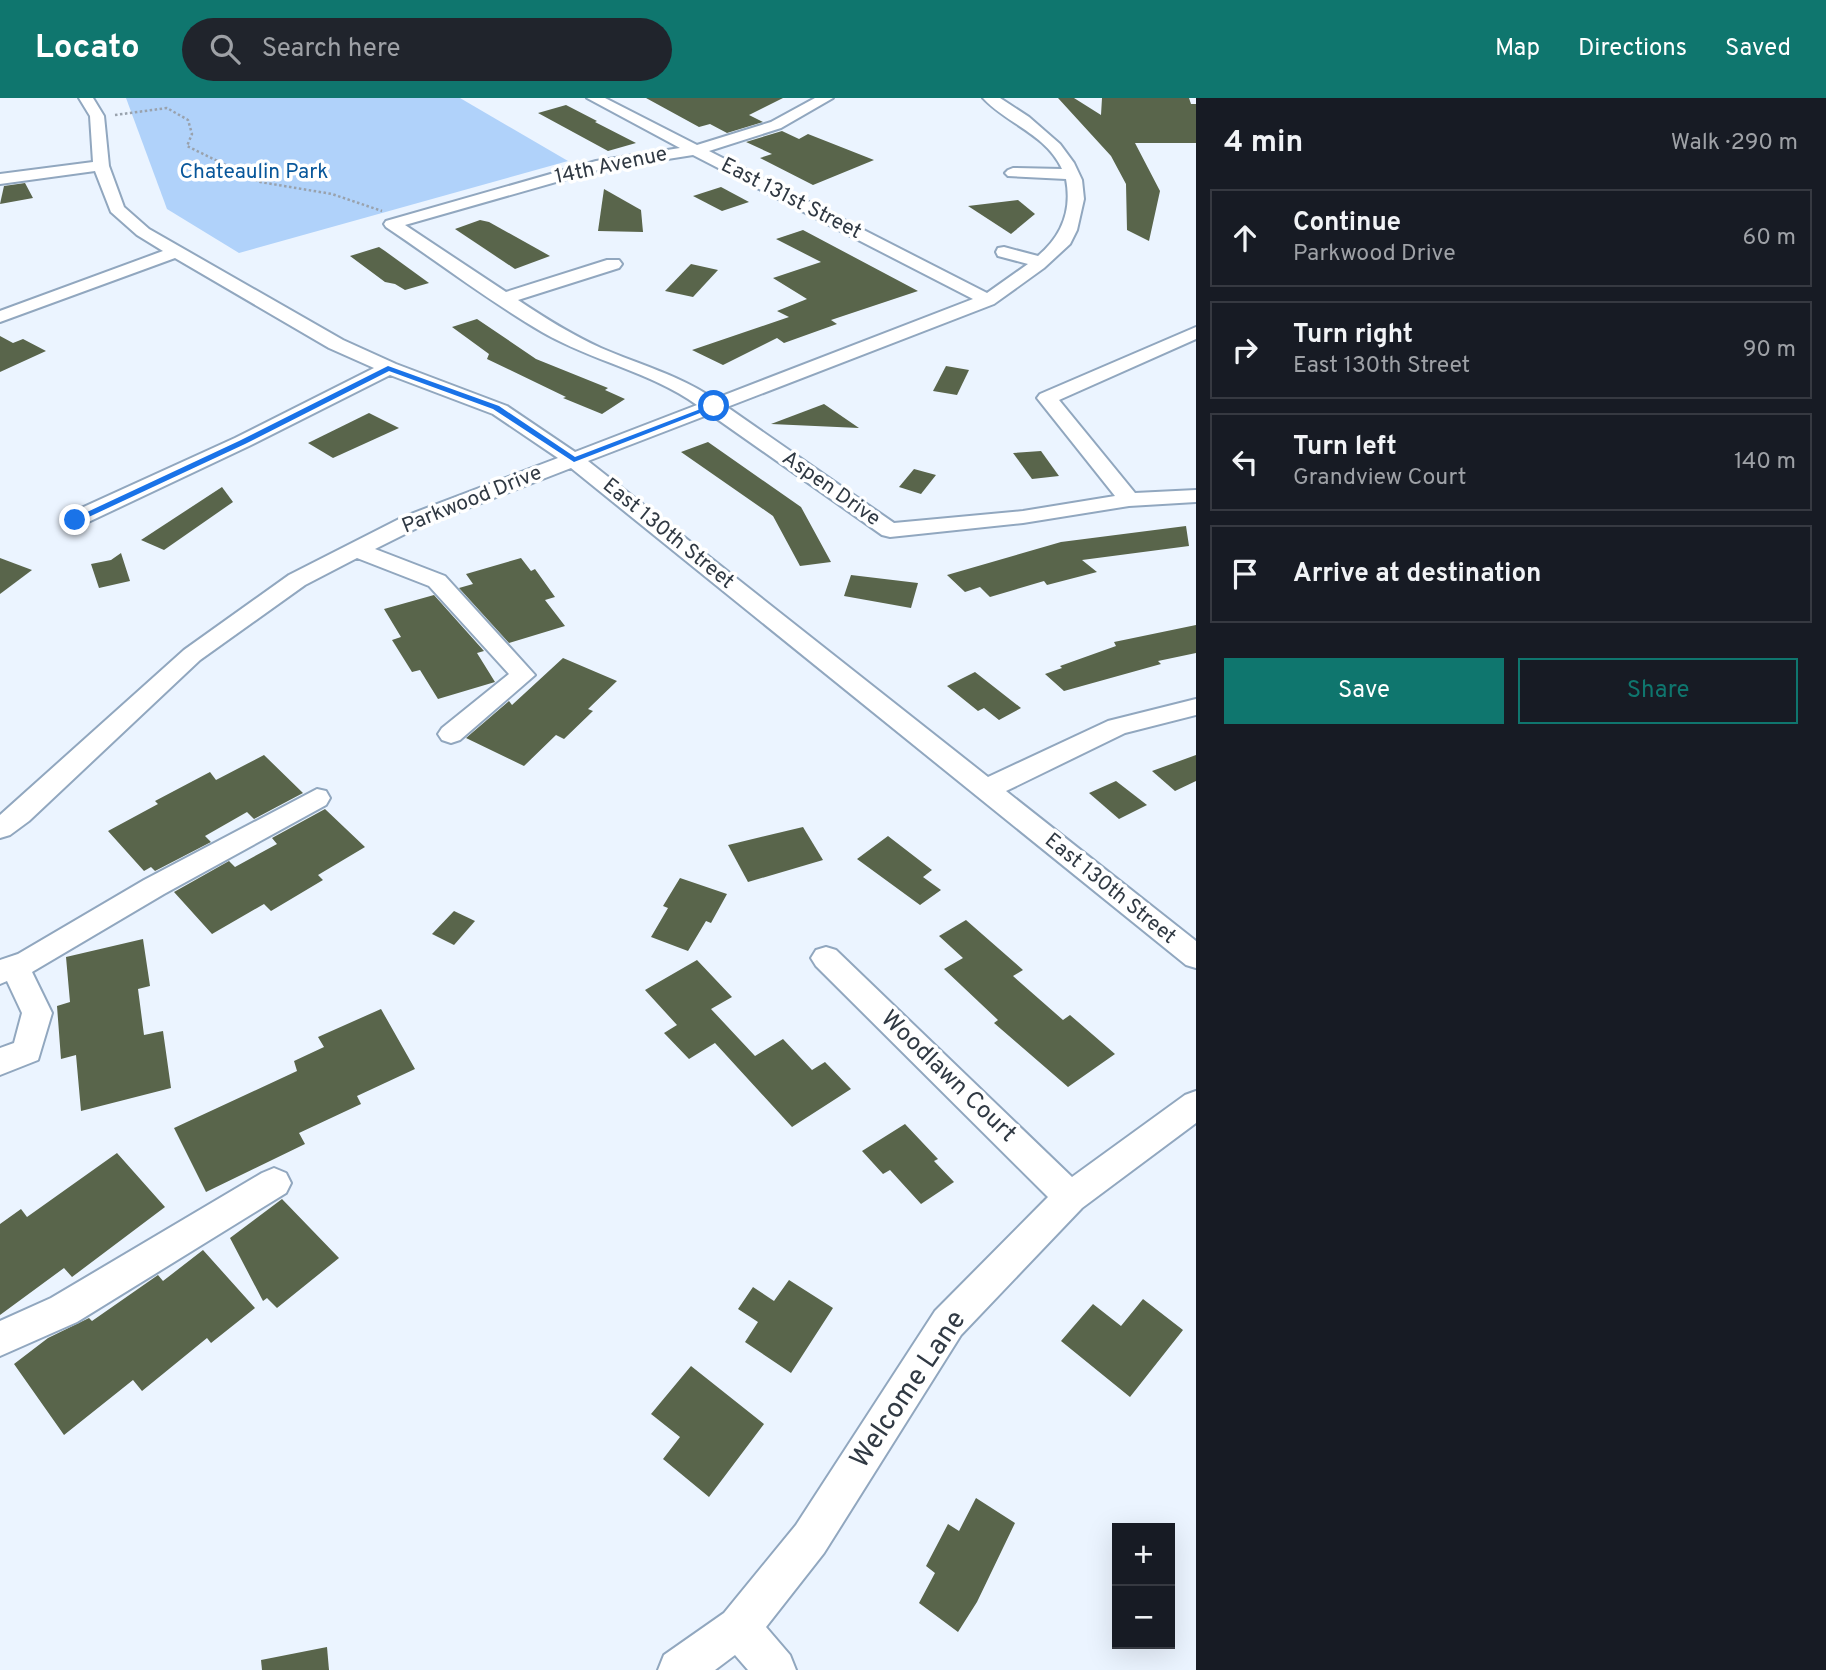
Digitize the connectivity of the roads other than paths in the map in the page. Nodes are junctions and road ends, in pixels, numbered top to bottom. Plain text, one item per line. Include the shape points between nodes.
1 (86, 98) edge
2 (594, 98) edge
3 (826, 98) edge
4 (990, 98) edge
5 (696, 150) junction
6 (101, 166) junction
7 (1013, 173) dead end
8 (1072, 174) junction
9 (0, 179) edge
10 (398, 222) joint
11 (175, 252) junction
12 (1004, 252) dead end
13 (1039, 262) junction
14 (613, 264) dead end
15 (505, 298) junction
16 (988, 300) junction
17 (0, 317) edge
18 (1196, 332) edge
19 (388, 368) junction
20 (714, 406) junction
21 (574, 460) junction
22 (1196, 496) edge
23 (1129, 500) junction
24 (75, 520) dead end
25 (357, 550) junction
26 (1196, 707) edge
27 (451, 734) dead end
28 (986, 789) junction
29 (317, 798) dead end
30 (0, 828) edge
31 (1196, 957) edge
32 (826, 958) dead end
33 (8, 970) edge
34 (0, 1062) edge
35 (1196, 1105) edge
36 (274, 1183) dead end
37 (1070, 1197) junction
38 (0, 1339) edge
39 (738, 1628) junction
40 (679, 1670) edge
41 (775, 1670) edge

1 - 6 street, East 130th Street via 97,119
2 - 5 street, East 131st Street
3 - 5 street, 14th Avenue via 776,125
4 - 8 street, Parkwood Drive via 1033,125 1058,150
5 - 10 street, 14th Avenue via 596,166
5 - 16 street, East 131st Street
6 - 9 street
6 - 11 street, East 130th Street via 117,209
7 - 8 street
8 - 13 street, Parkwood Drive via 1076,207 1065,239
10 - 15 street, Aspen Drive
11 - 17 street
11 - 19 street, East 130th Street via 336,344
12 - 13 street
13 - 16 street, Parkwood Drive
14 - 15 street
15 - 20 street, Aspen Drive via 548,328 682,386
16 - 20 street, Parkwood Drive
18 - 23 street via 1047,398
19 - 21 street, East 130th Street via 496,407
19 - 24 street via 242,443
20 - 21 street, Parkwood Drive
20 - 23 street, Aspen Drive via 890,530 1023,517
21 - 25 street, Parkwood Drive via 411,522
21 - 28 street, East 130th Street
22 - 23 street, Aspen Drive
25 - 27 street via 437,581 523,675
25 - 30 street, Parkwood Drive via 297,580 192,655
26 - 28 street via 1117,727
28 - 31 street, East 130th Street
29 - 33 street
32 - 37 street, Woodlawn Court
33 - 34 street via 37,1013 27,1052
35 - 37 street, Welcome Lane
36 - 38 street via 64,1310
37 - 39 street, Welcome Lane via 948,1323 810,1539
39 - 40 street, Welcome Lane
39 - 41 street

